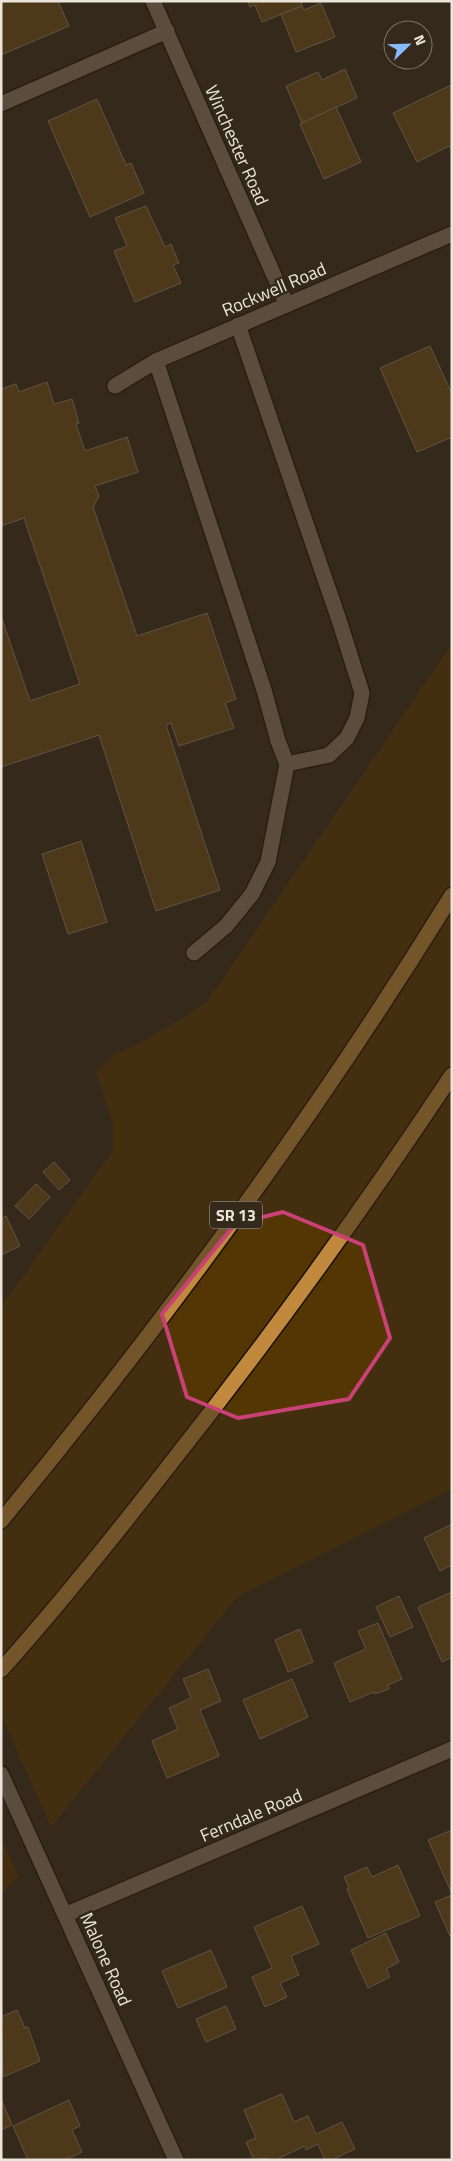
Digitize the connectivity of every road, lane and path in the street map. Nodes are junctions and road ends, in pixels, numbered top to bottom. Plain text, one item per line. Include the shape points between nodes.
1 (154, 1) edge
2 (167, 31) junction
3 (1, 104) edge
4 (452, 234) edge
5 (287, 305) junction
6 (238, 325) junction
7 (156, 360) junction
8 (115, 386) dead end
9 (287, 764) junction
10 (452, 896) edge
11 (194, 953) dead end
12 (452, 1076) edge
13 (1, 1521) edge
14 (1, 1670) edge
15 (452, 1749) edge
16 (1, 1774) edge
17 (65, 1915) junction
18 (176, 2160) edge

1 - 2 street, Winchester Road
2 - 3 street
2 - 5 street, Winchester Road
4 - 5 street, Rockwell Road
5 - 6 street, Rockwell Road
6 - 7 street, Rockwell Road
6 - 9 street via 362,693 357,718 347,738 329,755
7 - 8 street, Rockwell Road
7 - 9 street
9 - 11 street via 268,862 252,894 226,926
10 - 13 highway, SR 13 via 375,1016 231,1222 146,1337
12 - 14 highway via 375,1190 228,1391 106,1547
15 - 17 street, Ferndale Road
16 - 17 street, Malone Road
17 - 18 street, Malone Road

